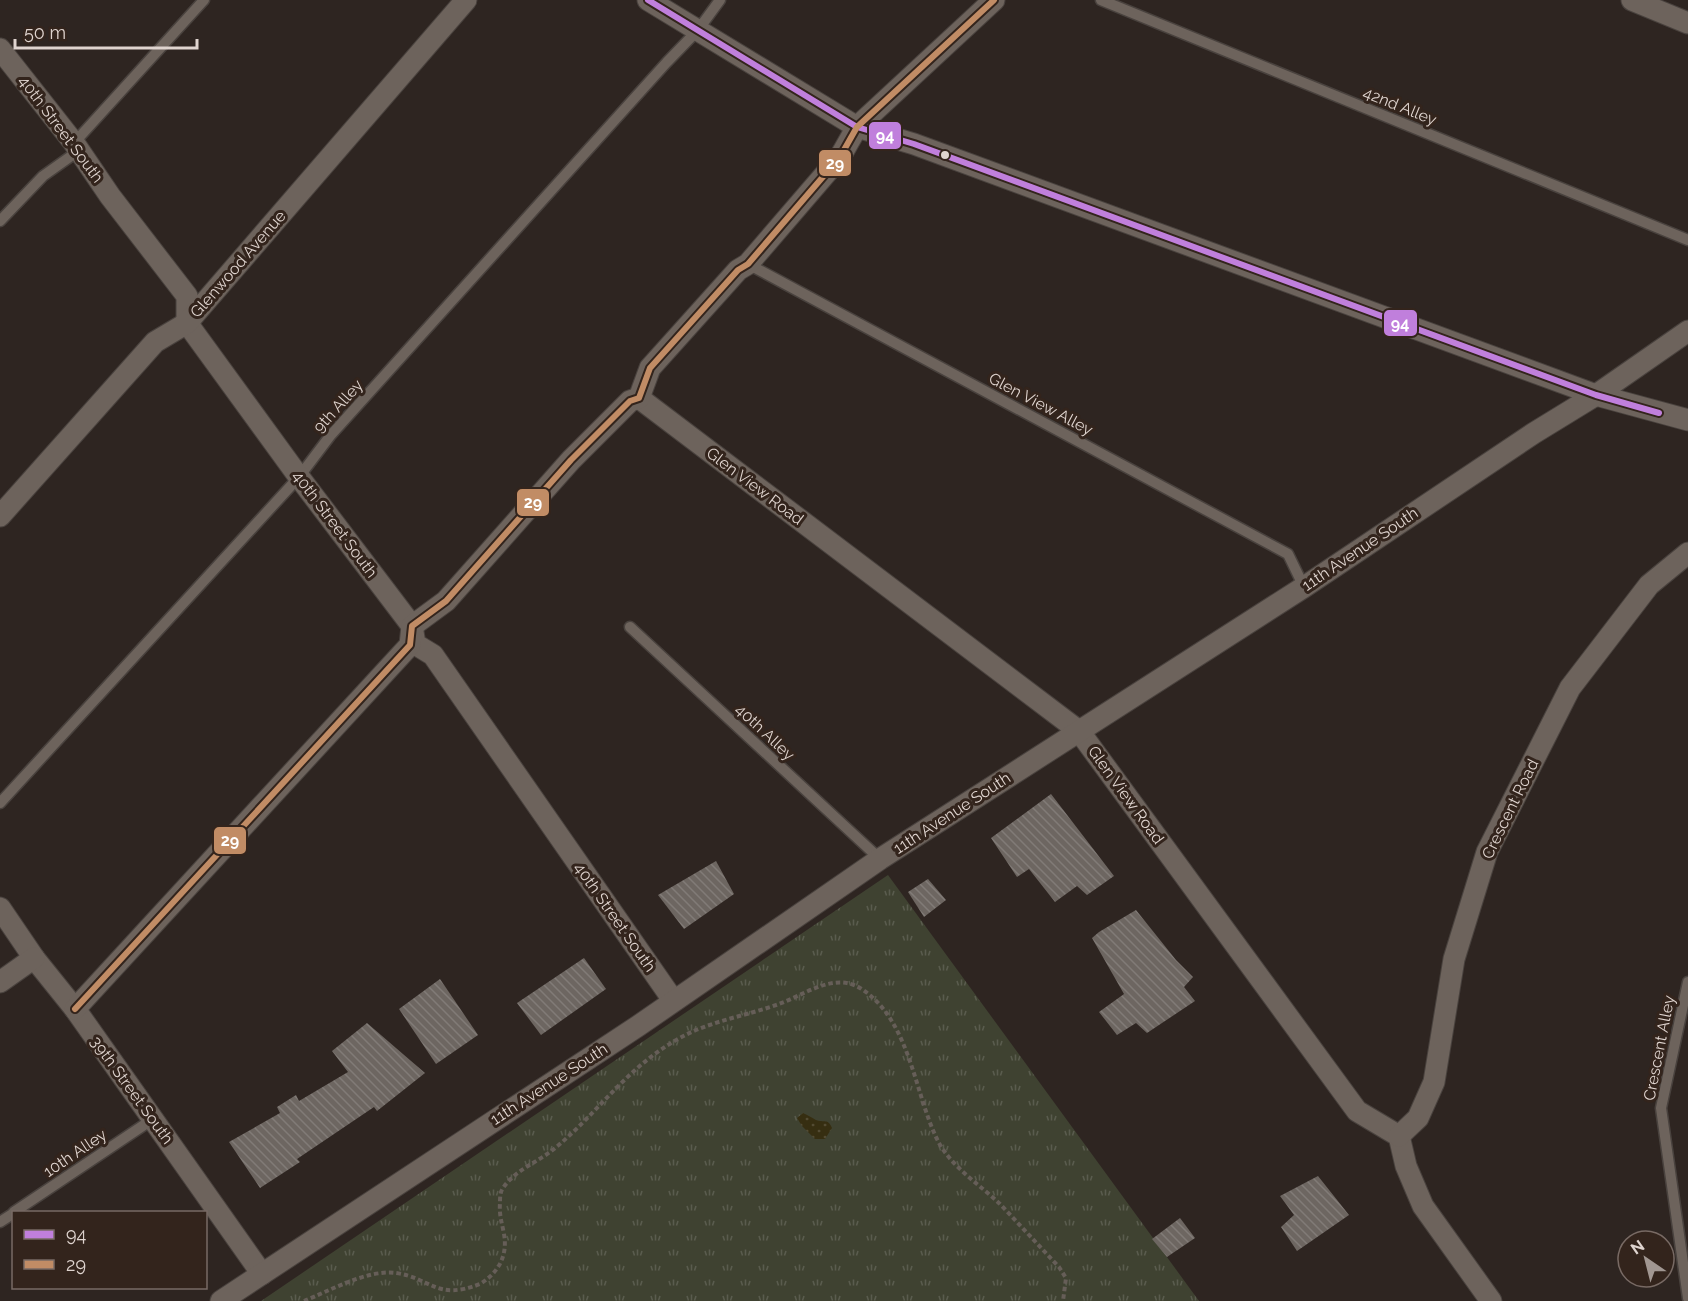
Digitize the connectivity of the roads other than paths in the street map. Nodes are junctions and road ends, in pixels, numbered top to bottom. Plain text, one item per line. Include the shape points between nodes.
1 (204, 0) edge
2 (466, 0) edge
3 (648, 0) edge
4 (720, 0) edge
5 (994, 0) edge
6 (1101, 0) edge
7 (1632, 0) edge
8 (1688, 23) edge
9 (698, 30) junction
10 (0, 49) edge
11 (857, 127) junction
12 (74, 143) junction
13 (0, 221) edge
14 (1688, 240) edge
15 (748, 264) junction
16 (187, 323) junction
17 (1688, 331) edge
18 (1596, 395) junction
19 (639, 398) junction
20 (1688, 420) edge
21 (299, 477) junction
22 (0, 516) edge
23 (1688, 553) edge
24 (1304, 587) junction
25 (412, 626) junction
26 (630, 627) dead end
27 (1079, 731) junction
28 (0, 803) edge
29 (880, 859) junction
30 (0, 908) edge
31 (34, 958) junction
32 (0, 982) edge
33 (1688, 982) edge
34 (673, 1000) junction
35 (75, 1009) junction
36 (153, 1119) junction
37 (1399, 1136) junction
38 (17, 1211) edge
39 (262, 1274) junction
40 (1688, 1298) edge
41 (221, 1301) edge
42 (1491, 1301) edge

1 - 12 lane
2 - 16 street, Glenwood Avenue
3 - 9 street
4 - 9 lane, 9th Alley
5 - 11 street
6 - 14 lane, 42nd Alley
7 - 8 street
9 - 11 street
9 - 21 lane, 9th Alley via 330,436
10 - 12 street, 40th Street South
11 - 15 street via 840,157
11 - 18 street via 915,144
12 - 13 lane via 74,154 43,176
12 - 16 street, 40th Street South via 187,296
15 - 19 street via 738,270 650,368
15 - 24 lane, Glen View Alley via 1288,554
16 - 21 street, 40th Street South
16 - 22 street, Glenwood Avenue via 155,342
17 - 18 street, 11th Avenue South
18 - 20 street
18 - 24 street, 11th Avenue South
19 - 25 street via 630,401 572,460 446,600
19 - 27 street, Glen View Road
21 - 25 street, 40th Street South
21 - 28 lane, 9th Alley
23 - 37 street, Crescent Road via 1649,585 1570,688 1487,852 1454,959 1434,1082 1418,1118
24 - 27 street, 11th Avenue South
25 - 34 street, 40th Street South via 415,644 432,656
25 - 35 street via 410,645
26 - 29 lane, 40th Alley
27 - 29 street, 11th Avenue South
27 - 37 street, Glen View Road via 1358,1111
29 - 34 street, 11th Avenue South
30 - 31 street, 39th Street South
31 - 32 street
31 - 35 street, 39th Street South
33 - 40 lane, Crescent Alley via 1661,1108
34 - 39 street, 11th Avenue South
35 - 36 street, 39th Street South
36 - 38 lane, 10th Alley
36 - 39 street, 39th Street South
37 - 42 street via 1406,1166 1423,1206
39 - 41 street, 11th Avenue South

